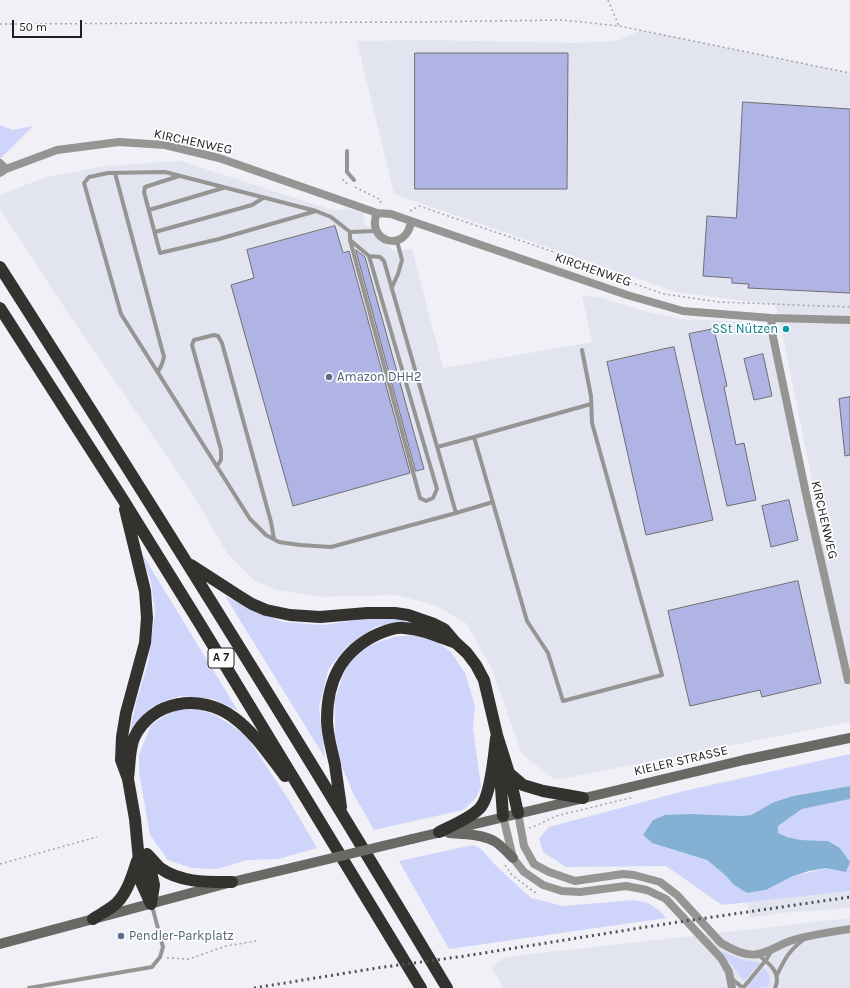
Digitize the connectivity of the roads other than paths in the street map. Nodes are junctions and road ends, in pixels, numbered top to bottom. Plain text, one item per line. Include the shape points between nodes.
1 (347, 151) dead end
2 (2, 169) edge
3 (115, 173) junction
4 (180, 176) junction
5 (354, 180) dead end
6 (224, 188) junction
7 (263, 198) junction
8 (149, 210) junction
9 (316, 211) junction
10 (377, 213) junction
11 (411, 221) junction
12 (376, 231) junction
13 (155, 232) junction
14 (350, 232) junction
15 (350, 240) junction
16 (397, 241) junction
17 (369, 256) junction
18 (0, 267) edge
19 (392, 287) junction
20 (0, 308) edge
21 (771, 318) junction
22 (850, 320) edge
23 (582, 350) dead end
24 (158, 372) junction
25 (591, 404) junction
26 (474, 437) junction
27 (437, 447) junction
28 (217, 466) junction
29 (122, 498) junction
30 (493, 502) junction
31 (456, 512) junction
32 (274, 539) junction
33 (188, 563) junction
34 (455, 642) junction
35 (848, 680) dead end
36 (497, 735) junction
37 (850, 738) edge
38 (509, 773) junction
39 (128, 779) junction
40 (583, 798) junction
41 (342, 811) junction
42 (518, 813) junction
43 (503, 816) junction
44 (319, 819) junction
45 (439, 832) junction
46 (143, 856) junction
47 (513, 858) junction
48 (232, 882) junction
49 (152, 904) junction
50 (93, 919) junction
51 (850, 929) edge
52 (809, 936) junction
53 (0, 944) edge
54 (773, 949) junction
55 (757, 954) junction
56 (766, 960) junction
57 (777, 975) junction
58 (732, 979) junction
59 (776, 987) edge
60 (28, 988) edge
61 (421, 988) edge
62 (447, 988) edge
63 (732, 988) edge
64 (743, 988) edge

1 - 5 lane via 347,172
2 - 10 street, KIRCHENWEG via 57,150 119,142 165,145 219,158
3 - 4 lane via 165,172
3 - 24 lane via 164,357
3 - 24 lane via 89,177 84,183 121,314
4 - 6 lane
4 - 8 lane via 145,187
6 - 7 lane
6 - 8 lane
7 - 9 lane
7 - 13 lane via 252,205
8 - 13 lane
9 - 13 lane via 160,253
9 - 14 lane via 331,217
10 - 11 street, KIRCHENWEG via 391,214
10 - 12 street
11 - 16 street via 407,234
11 - 21 street, KIRCHENWEG via 659,305 683,311
12 - 14 lane
12 - 16 street via 385,239
14 - 15 lane
15 - 17 lane
15 - 17 lane via 420,498 426,502 434,498 437,489
16 - 19 lane via 402,260
17 - 19 lane via 380,257 384,261
18 - 33 highway, A 7
19 - 27 lane
20 - 29 highway, A 7
21 - 22 street, KIRCHENWEG
21 - 35 street, KIRCHENWEG via 809,508
23 - 25 lane
24 - 28 lane
25 - 26 lane
25 - 30 lane via 592,423 662,675 563,701 548,653 527,620
26 - 27 lane
26 - 30 lane
27 - 31 lane
28 - 32 lane via 250,519 266,535
28 - 32 lane via 221,460 221,450 192,345 194,340 214,335 218,336 222,343
29 - 39 highway via 145,591 147,618 145,643 122,737 121,760
29 - 44 highway, A 7
30 - 31 lane
31 - 32 lane via 330,547 279,542
33 - 34 highway via 252,604 266,610 312,617 367,613 408,615 444,629
33 - 41 highway, A 7
34 - 36 highway via 467,653 484,680
34 - 41 highway via 424,630 402,628 367,639 349,653 341,664 330,690 327,722
36 - 38 highway
36 - 43 highway
36 - 45 highway via 486,796 480,808
37 - 40 main road, KIELER STRASSE
38 - 40 highway via 524,785
38 - 42 highway
39 - 44 highway via 131,748 146,720 175,704 192,702 210,705 231,715 250,731
39 - 46 highway
40 - 42 main road, KIELER STRASSE
41 - 62 highway, A 7
42 - 43 main road, KIELER STRASSE
42 - 55 street via 524,846 534,864 574,881 623,874 660,882 678,895 721,943 741,952
43 - 45 main road, KIELER STRASSE
43 - 47 street
44 - 61 highway, A 7
45 - 47 main road via 493,840
45 - 48 main road, KIELER STRASSE, bridge
46 - 48 highway via 177,876 198,881
46 - 49 highway via 154,885
46 - 50 highway via 122,896 113,906
47 - 58 street via 531,877 543,885 562,891 580,892 626,886 647,890 666,899 721,958
48 - 49 main road, KIELER STRASSE
49 - 50 main road, KIELER STRASSE
49 - 60 lane via 163,947 160,957 152,967
50 - 53 main road, KIELER STRASSE
51 - 52 street
52 - 54 street
52 - 57 lane via 785,957
54 - 55 street
54 - 56 lane
55 - 56 lane
56 - 57 lane
56 - 64 lane
57 - 59 lane
58 - 63 street
58 - 64 lane

